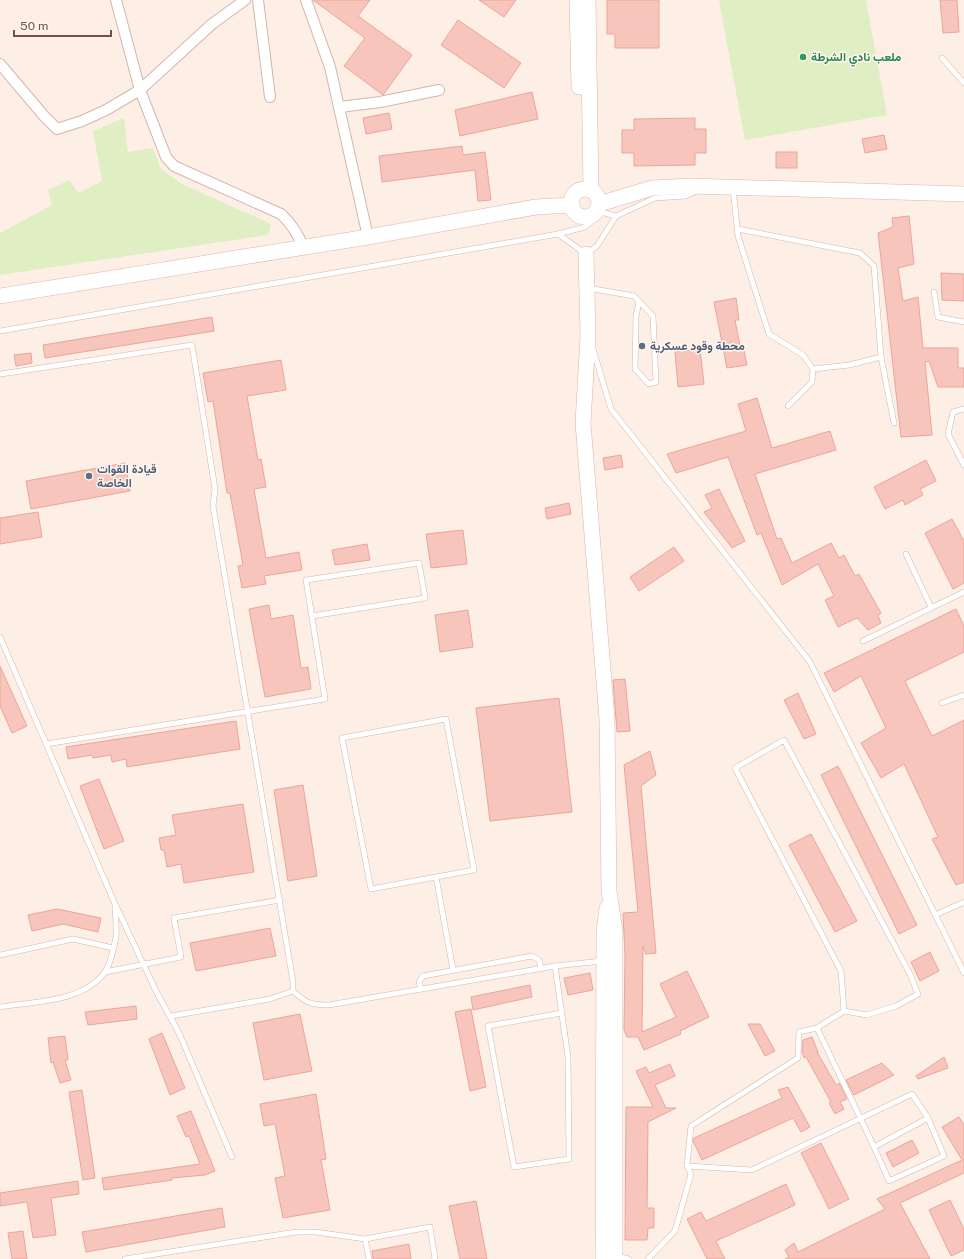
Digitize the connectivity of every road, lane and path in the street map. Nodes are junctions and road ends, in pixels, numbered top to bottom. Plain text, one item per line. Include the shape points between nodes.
1 (116, 0) edge
2 (245, 0) edge
3 (258, 0) edge
4 (306, 0) edge
5 (577, 0) edge
6 (588, 0) edge
7 (942, 58) dead end
8 (0, 64) edge
9 (964, 83) edge
10 (140, 90) junction
11 (439, 90) dead end
12 (270, 97) dead end
13 (340, 107) junction
14 (707, 186) junction
15 (733, 187) junction
16 (586, 190) junction
17 (964, 194) edge
18 (572, 205) junction
19 (599, 209) junction
20 (616, 216) junction
21 (738, 230) junction
22 (558, 234) junction
23 (368, 237) junction
24 (304, 248) junction
25 (586, 254) junction
26 (587, 288) junction
27 (934, 292) dead end
28 (0, 296) edge
29 (639, 302) junction
30 (964, 322) edge
31 (0, 331) edge
32 (588, 335) junction
33 (881, 357) junction
34 (812, 369) junction
35 (2, 374) dead end
36 (788, 406) dead end
37 (964, 409) edge
38 (894, 423) dead end
39 (964, 465) edge
40 (906, 554) dead end
41 (964, 592) edge
42 (931, 607) junction
43 (312, 616) junction
44 (0, 637) edge
45 (863, 641) dead end
46 (964, 695) edge
47 (942, 703) dead end
48 (247, 711) junction
49 (46, 744) junction
50 (436, 877) junction
51 (609, 891) junction
52 (280, 900) junction
53 (964, 902) edge
54 (115, 904) junction
55 (935, 915) junction
56 (113, 948) junction
57 (0, 955) edge
58 (604, 961) junction
59 (144, 963) junction
60 (555, 966) junction
61 (541, 969) junction
62 (453, 970) junction
63 (105, 972) junction
64 (964, 974) edge
65 (421, 989) junction
66 (293, 991) junction
67 (0, 1007) edge
68 (844, 1011) junction
69 (562, 1013) junction
70 (171, 1016) junction
71 (817, 1028) junction
72 (928, 1118) junction
73 (859, 1119) junction
74 (874, 1147) junction
75 (232, 1157) dead end
76 (688, 1166) junction
77 (365, 1239) junction
78 (613, 1257) edge
79 (125, 1259) edge
80 (369, 1259) edge
81 (435, 1259) edge
82 (648, 1259) edge

1 - 10 street
2 - 10 street via 212,24
3 - 12 street
4 - 13 street via 330,67
5 - 16 main road
6 - 16 main road
7 - 9 lane
8 - 10 street via 57,129 106,110
10 - 24 street via 166,158 174,166 281,214 297,232
11 - 13 street
13 - 23 street
14 - 15 main road
14 - 19 main road via 652,188
14 - 20 lane via 686,196 655,198
15 - 17 main road
15 - 21 lane
16 - 18 main road via 576,192 572,198
16 - 19 main road via 598,196
18 - 19 main road via 576,213 583,216 588,216
18 - 23 main road via 536,207
19 - 20 lane
19 - 22 lane via 585,227
20 - 25 lane via 597,246
21 - 33 lane via 860,253 874,266
21 - 34 lane via 769,334 803,355
22 - 25 lane
22 - 31 lane
23 - 24 main road
24 - 28 main road
25 - 26 main road
26 - 29 lane via 634,296
26 - 32 main road
27 - 30 lane via 938,317
29 - 29 lane via 654,316 656,382 649,384 635,369 636,316
32 - 51 main road via 583,423 606,719
32 - 55 lane via 611,409 810,662
33 - 34 lane via 849,365
33 - 38 lane
34 - 36 lane via 812,382
35 - 48 lane via 192,345 215,489 213,506
37 - 39 lane via 953,412 948,434
40 - 42 lane
41 - 42 lane
42 - 45 lane
43 - 43 lane via 425,598 419,563 306,580
43 - 48 lane via 325,699
44 - 49 lane
46 - 47 lane
48 - 49 lane
48 - 52 lane
49 - 54 lane
50 - 50 lane via 371,890 342,738 446,719 474,870
50 - 62 lane
51 - 58 main road via 604,932
51 - 78 main road via 615,931
52 - 59 lane via 174,918 181,957
52 - 66 lane
53 - 55 lane
54 - 56 lane via 116,936
54 - 59 lane
55 - 64 lane
56 - 57 lane via 73,939
56 - 63 lane
58 - 60 lane
58 - 78 main road
59 - 63 lane
59 - 70 lane
60 - 61 lane
60 - 69 lane
61 - 62 lane via 539,960 532,956
61 - 65 lane
62 - 65 lane via 423,976 419,982
63 - 67 lane via 90,986 66,997
65 - 66 lane via 329,1006 306,1002
66 - 70 lane via 270,999
68 - 68 lane via 867,1015 896,1006 918,994 910,974 784,740 734,768 840,971
68 - 71 lane
69 - 69 lane via 568,1057 569,1159 514,1167 488,1026
70 - 75 lane
71 - 73 lane
71 - 76 lane via 799,1032 798,1058 691,1126
72 - 73 lane via 912,1094
72 - 74 lane
72 - 74 lane via 944,1156 889,1181
73 - 74 lane
73 - 76 lane via 752,1170
76 - 82 lane via 691,1174 675,1230
77 - 79 lane via 316,1232 296,1232
77 - 80 lane
77 - 81 lane via 430,1228

